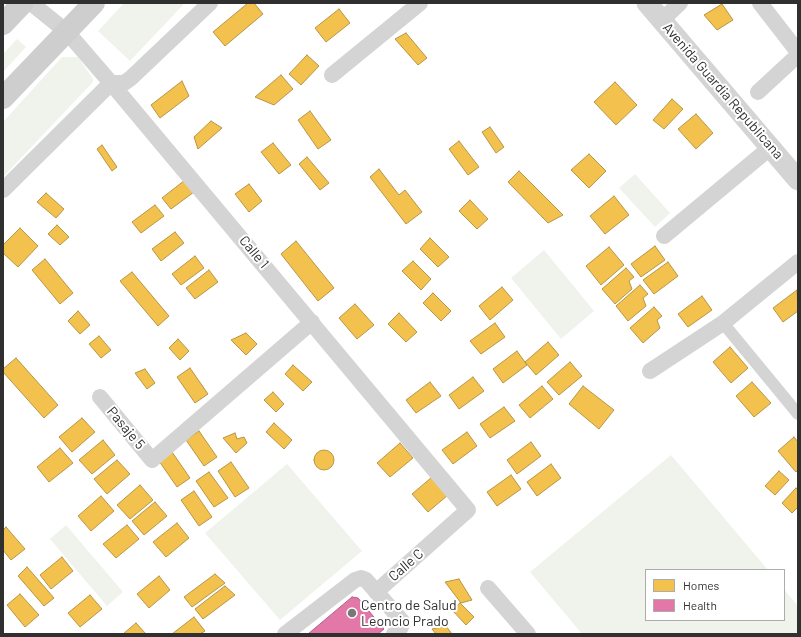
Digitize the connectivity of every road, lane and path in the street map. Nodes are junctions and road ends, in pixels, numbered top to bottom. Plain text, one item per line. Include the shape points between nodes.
1 (23, 3) edge
2 (31, 3) edge
3 (94, 3) edge
4 (420, 3) edge
5 (647, 3) edge
6 (680, 3) edge
7 (760, 3) edge
8 (206, 4) edge
9 (662, 20) junction
10 (3, 24) edge
11 (67, 32) junction
12 (798, 52) edge
13 (798, 55) edge
14 (332, 75) dead end
15 (112, 83) junction
16 (758, 92) dead end
17 (3, 98) edge
18 (771, 147) junction
19 (798, 180) edge
20 (3, 190) edge
21 (664, 236) dead end
22 (798, 262) edge
23 (312, 322) junction
24 (723, 323) junction
25 (650, 372) dead end
26 (100, 397) dead end
27 (798, 414) edge
28 (468, 510) joint
29 (488, 588) dead end
30 (376, 592) junction
31 (285, 634) edge
32 (394, 634) edge
33 (528, 634) edge

1 - 10 main road
2 - 11 street, Calle 1
3 - 11 main road
4 - 14 street
5 - 9 street, Avenida Guardia Republicana
6 - 9 street
7 - 12 street
8 - 15 street via 131,78 124,83
9 - 18 street, Avenida Guardia Republicana
11 - 15 street, Calle 1
11 - 17 main road
13 - 16 street
15 - 20 street
15 - 23 street, Calle 1
18 - 19 street, Avenida Guardia Republicana
18 - 21 street
22 - 24 street
23 - 26 street, Pasaje 5 via 152,460
23 - 28 street, Calle 1
24 - 25 street
24 - 27 street
28 - 30 street, Calle C
29 - 33 street
30 - 31 street, Calle C via 366,580 355,580
30 - 32 street via 402,621 401,627

